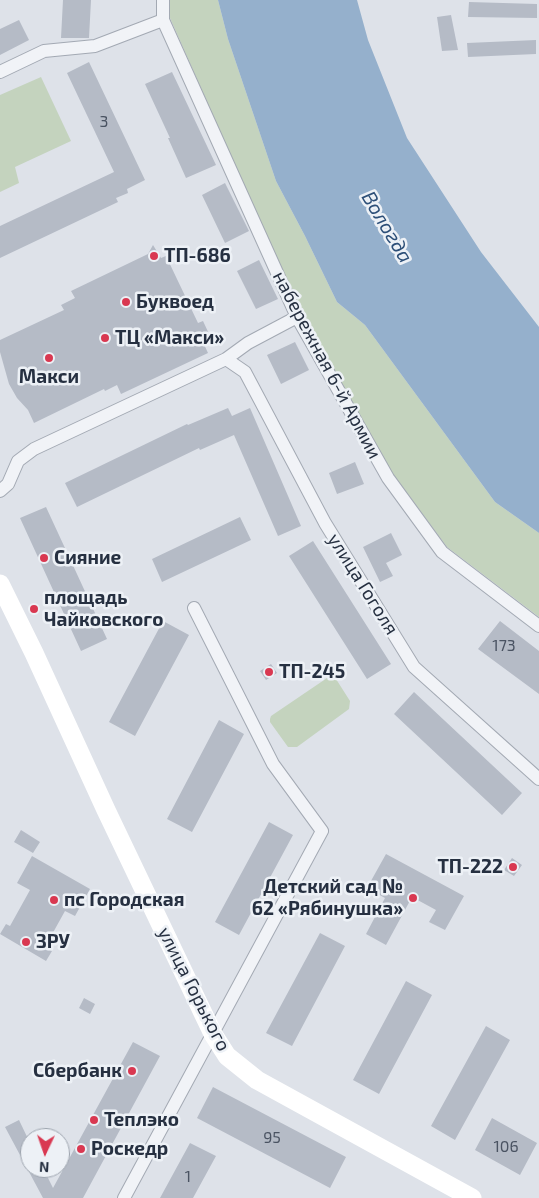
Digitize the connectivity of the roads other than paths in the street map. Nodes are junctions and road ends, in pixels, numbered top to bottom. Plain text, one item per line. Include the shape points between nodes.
1 (163, 0) edge
2 (164, 20) junction
3 (0, 72) edge
4 (298, 317) junction
5 (226, 359) junction
6 (4, 487) edge
7 (0, 584) edge
8 (194, 608) dead end
9 (539, 626) edge
10 (539, 779) edge
11 (213, 1034) junction
12 (124, 1198) edge
13 (472, 1198) edge

1 - 2 street, набережная 6-й Армии
2 - 3 street via 95,46 44,52
2 - 4 street, набережная 6-й Армии
4 - 5 street via 248,343
4 - 9 street, набережная 6-й Армии via 388,478 442,552
5 - 6 street via 34,449 18,461
5 - 10 street, улица Гоголя via 246,372 325,523 414,667
7 - 11 street, улица Горького
8 - 11 street via 273,764 322,831
11 - 12 street
11 - 13 street, улица Горького via 227,1056 258,1080

